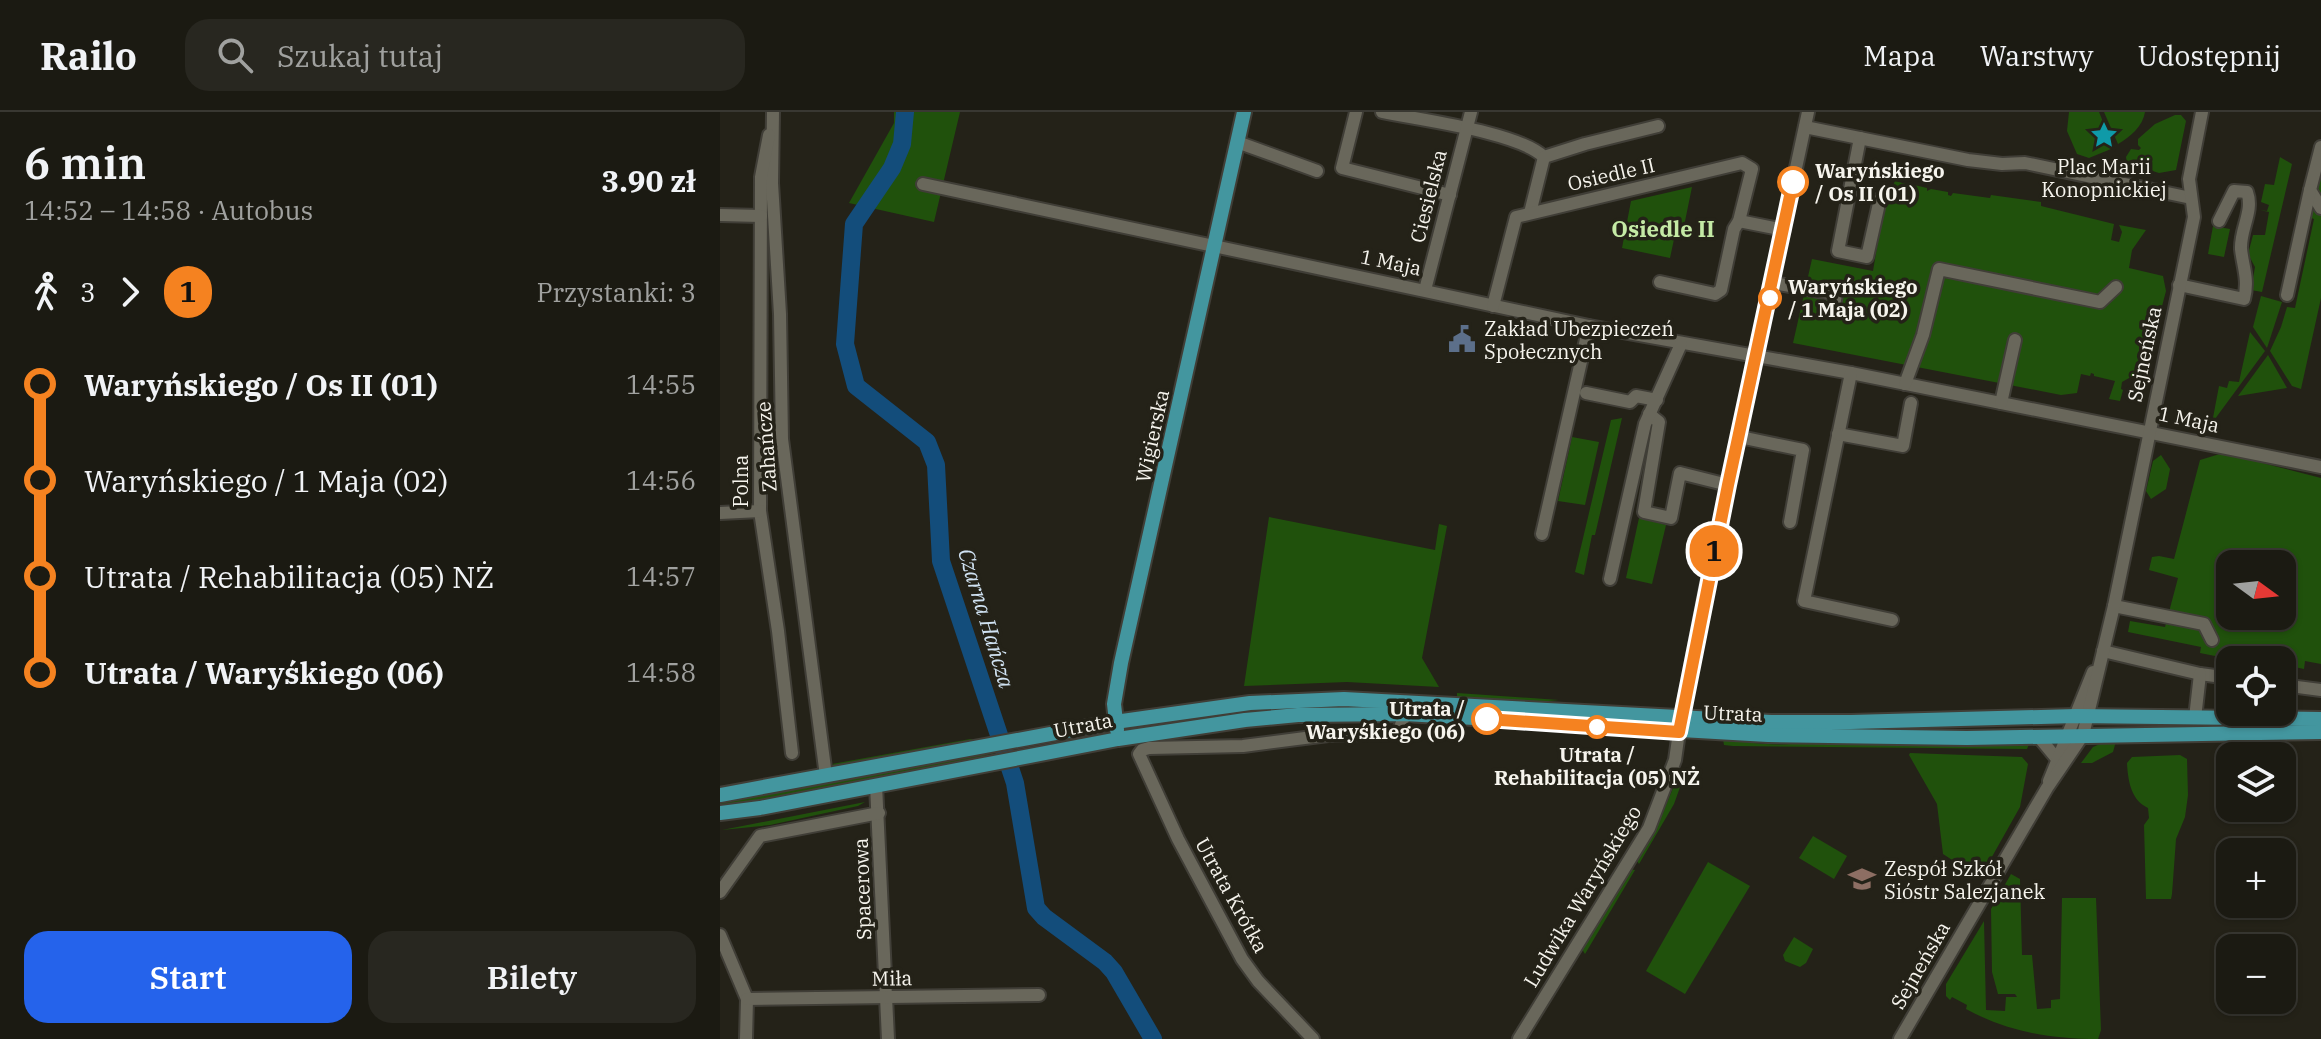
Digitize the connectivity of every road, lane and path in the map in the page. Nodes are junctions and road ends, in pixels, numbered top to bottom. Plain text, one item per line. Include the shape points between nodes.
1 (1244, 112) edge
2 (1356, 112) edge
3 (1382, 112) edge
4 (1471, 112) edge
5 (1808, 112) edge
6 (2202, 112) edge
7 (773, 113) edge
8 (1658, 126) dead end
9 (1805, 127) junction
10 (1466, 129) junction
11 (1860, 138) junction
12 (1237, 142) junction
13 (2320, 151) edge
14 (1544, 157) junction
15 (1317, 171) dead end
16 (923, 184) dead end
17 (2310, 190) junction
18 (1450, 195) junction
19 (2191, 198) junction
20 (1880, 199) dead end
21 (2321, 208) edge
22 (1530, 213) junction
23 (720, 215) edge
24 (761, 216) junction
25 (1739, 221) junction
26 (2219, 221) dead end
27 (1784, 230) junction
28 (1214, 246) junction
29 (1660, 282) dead end
30 (1773, 283) junction
31 (2179, 285) junction
32 (2116, 287) dead end
33 (1425, 290) junction
34 (2287, 295) dead end
35 (1493, 306) junction
36 (1833, 312) dead end
37 (1589, 326) junction
38 (2015, 340) dead end
39 (1681, 344) junction
40 (1757, 357) junction
41 (1851, 373) junction
42 (1905, 384) junction
43 (1586, 393) dead end
44 (1657, 400) junction
45 (1911, 403) dead end
46 (2001, 403) junction
47 (1649, 414) junction
48 (2148, 431) junction
49 (1838, 434) junction
50 (1740, 437) junction
51 (2321, 467) edge
52 (1728, 485) junction
53 (760, 511) junction
54 (720, 513) edge
55 (1790, 522) dead end
56 (1542, 534) dead end
57 (1610, 579) dead end
58 (2114, 606) junction
59 (1892, 620) dead end
60 (2212, 640) dead end
61 (2103, 651) junction
62 (2200, 674) junction
63 (2216, 676) edge
64 (2296, 687) edge
65 (2321, 690) edge
66 (1405, 714) junction
67 (2082, 716) junction
68 (2171, 717) junction
69 (2195, 718) junction
70 (2216, 718) edge
71 (2296, 718) edge
72 (2321, 719) edge
73 (1115, 722) junction
74 (1680, 725) junction
75 (1184, 728) junction
76 (2321, 732) edge
77 (2076, 735) junction
78 (2171, 735) junction
79 (2038, 736) junction
80 (1118, 739) junction
81 (1206, 748) junction
82 (792, 753) dead end
83 (2057, 759) junction
84 (826, 776) junction
85 (876, 785) junction
86 (2047, 788) junction
87 (720, 795) edge
88 (720, 813) edge
89 (879, 813) junction
90 (720, 892) edge
91 (720, 935) edge
92 (1039, 995) dead end
93 (886, 998) junction
94 (747, 999) junction
95 (746, 1039) edge
96 (888, 1039) edge
97 (1313, 1039) edge
98 (1519, 1039) edge
99 (1900, 1039) edge

1 - 12 main road, Wigierska
2 - 18 street via 1342,168
3 - 10 street
4 - 10 street, Ciesielska
5 - 9 street, Ludwika Waryńskiego
6 - 19 street, Sejneńska via 2189,176
7 - 24 street, Polna via 761,177
7 - 84 street, Zahańcze via 782,439
8 - 14 street
9 - 11 street
9 - 27 street, Ludwika Waryńskiego
10 - 14 street via 1535,149
10 - 18 street, Ciesielska
11 - 19 street via 1968,160 2025,163
11 - 20 street via 1838,251 1867,257
12 - 15 street
12 - 28 main road, Wigierska
13 - 17 street
14 - 22 street
16 - 28 street, 1 Maja
17 - 21 street
17 - 34 street
18 - 33 street, Ciesielska
19 - 31 street, Sejneńska via 2194,217
22 - 25 street, Osiedle II via 1742,163 1752,169
22 - 35 street via 1516,217
23 - 24 street
24 - 53 street, Polna
25 - 27 street
25 - 29 street, Osiedle II via 1721,290 1715,294
26 - 31 street via 2234,191 2247,192 2241,247 2247,271 2244,299
27 - 30 street, Ludwika Waryńskiego
28 - 33 street, 1 Maja
28 - 73 main road, Wigierska via 1121,663
30 - 36 street via 1836,294
30 - 40 street, Ludwika Waryńskiego
31 - 48 street, Sejneńska
32 - 42 street via 2100,302 1939,269
33 - 35 street, 1 Maja
35 - 37 street, 1 Maja
37 - 39 street, 1 Maja
37 - 56 street
38 - 46 street
39 - 40 street, 1 Maja
39 - 44 street
40 - 41 street, 1 Maja
40 - 50 street, Ludwika Waryńskiego
41 - 42 street, 1 Maja
41 - 49 street
42 - 46 street, 1 Maja
43 - 44 street via 1630,402 1636,396
44 - 47 street
45 - 49 street via 1903,446
46 - 48 street, 1 Maja
47 - 52 street via 1659,422 1644,512 1671,518 1680,473
47 - 57 street
48 - 51 street, 1 Maja
48 - 58 street, Sejneńska
49 - 59 street via 1804,601
50 - 52 street, Ludwika Waryńskiego
50 - 55 street via 1803,450
52 - 74 street, Ludwika Waryńskiego
53 - 54 street
53 - 82 street, Polna
58 - 60 street via 2204,624
58 - 61 street, Sejneńska
61 - 62 street
61 - 67 street, Sejneńska
62 - 63 street
62 - 69 street
64 - 65 street
66 - 74 main road, Utrata
66 - 75 main road, Utrata via 1298,715
66 - 81 street via 1398,733
67 - 68 main road, Utrata
67 - 74 main road, Utrata
67 - 77 street, Sejneńska
68 - 69 main road, Utrata
68 - 78 main road
69 - 70 main road, Utrata
71 - 72 main road, Utrata
73 - 74 main road, Utrata via 1250,703 1344,699
73 - 80 main road, Wigierska
73 - 84 main road, Utrata
74 - 79 main road, Utrata via 1967,738
74 - 98 street, Ludwika Waryńskiego via 1675,760 1649,828
75 - 80 main road, Utrata
75 - 81 street via 1203,736
76 - 78 main road, Utrata
77 - 78 main road, Utrata
77 - 79 main road, Utrata
77 - 83 street, Sejneńska
77 - 86 street, Sejneńska
79 - 83 street
80 - 85 main road, Utrata
81 - 97 street, Utrata Krótka via 1149,748 1139,754 1242,959
83 - 86 street, Sejneńska
84 - 87 main road, Utrata
85 - 88 main road, Utrata
85 - 89 street, Spacerowa
86 - 99 street, Sejneńska
89 - 90 street via 760,836
89 - 93 street, Spacerowa
91 - 94 street
92 - 93 street, Miła
93 - 94 street, Miła
93 - 96 street, Spacerowa
94 - 95 street

